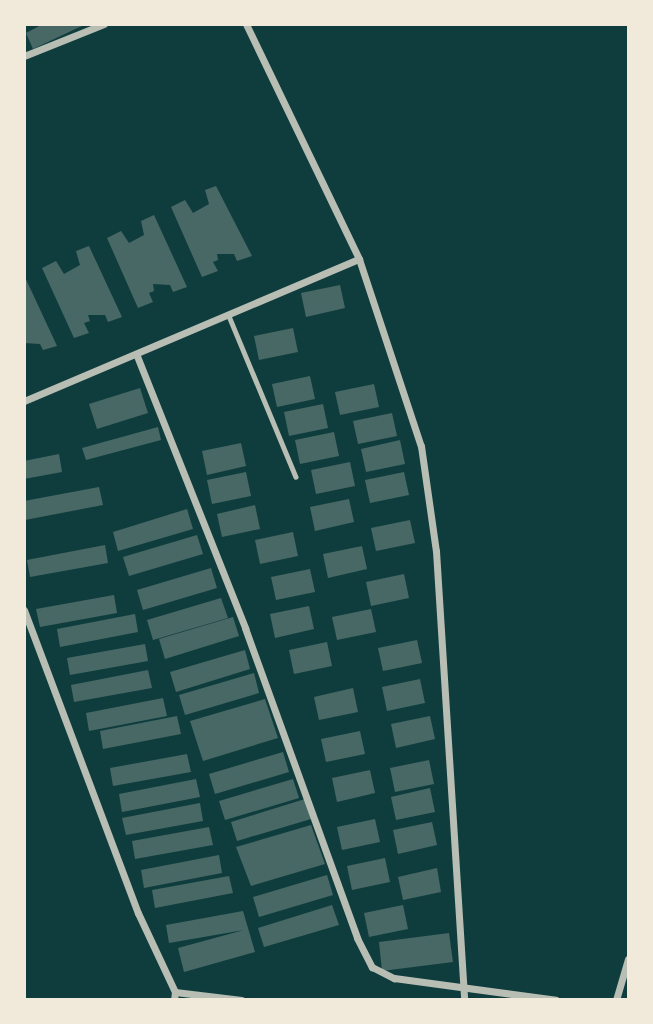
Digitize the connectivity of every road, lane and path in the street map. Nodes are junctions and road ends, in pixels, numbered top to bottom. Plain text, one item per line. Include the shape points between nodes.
1 (104, 24) edge
2 (246, 24) edge
3 (25, 55) edge
4 (359, 259) junction
5 (229, 316) junction
6 (137, 356) junction
7 (24, 401) edge
8 (296, 477) dead end
9 (24, 610) edge
10 (628, 959) edge
11 (463, 984) junction
12 (175, 995) edge
13 (242, 999) edge
14 (464, 999) edge
15 (555, 999) edge
16 (616, 999) edge

1 - 3 street
2 - 4 street
4 - 5 street
4 - 11 street via 413,414 428,493 436,551
5 - 6 street
5 - 8 lane
6 - 7 street
6 - 11 street via 245,628 368,960 376,971 394,978
9 - 12 street via 138,914
10 - 16 street
11 - 14 street
11 - 15 street
12 - 13 street

